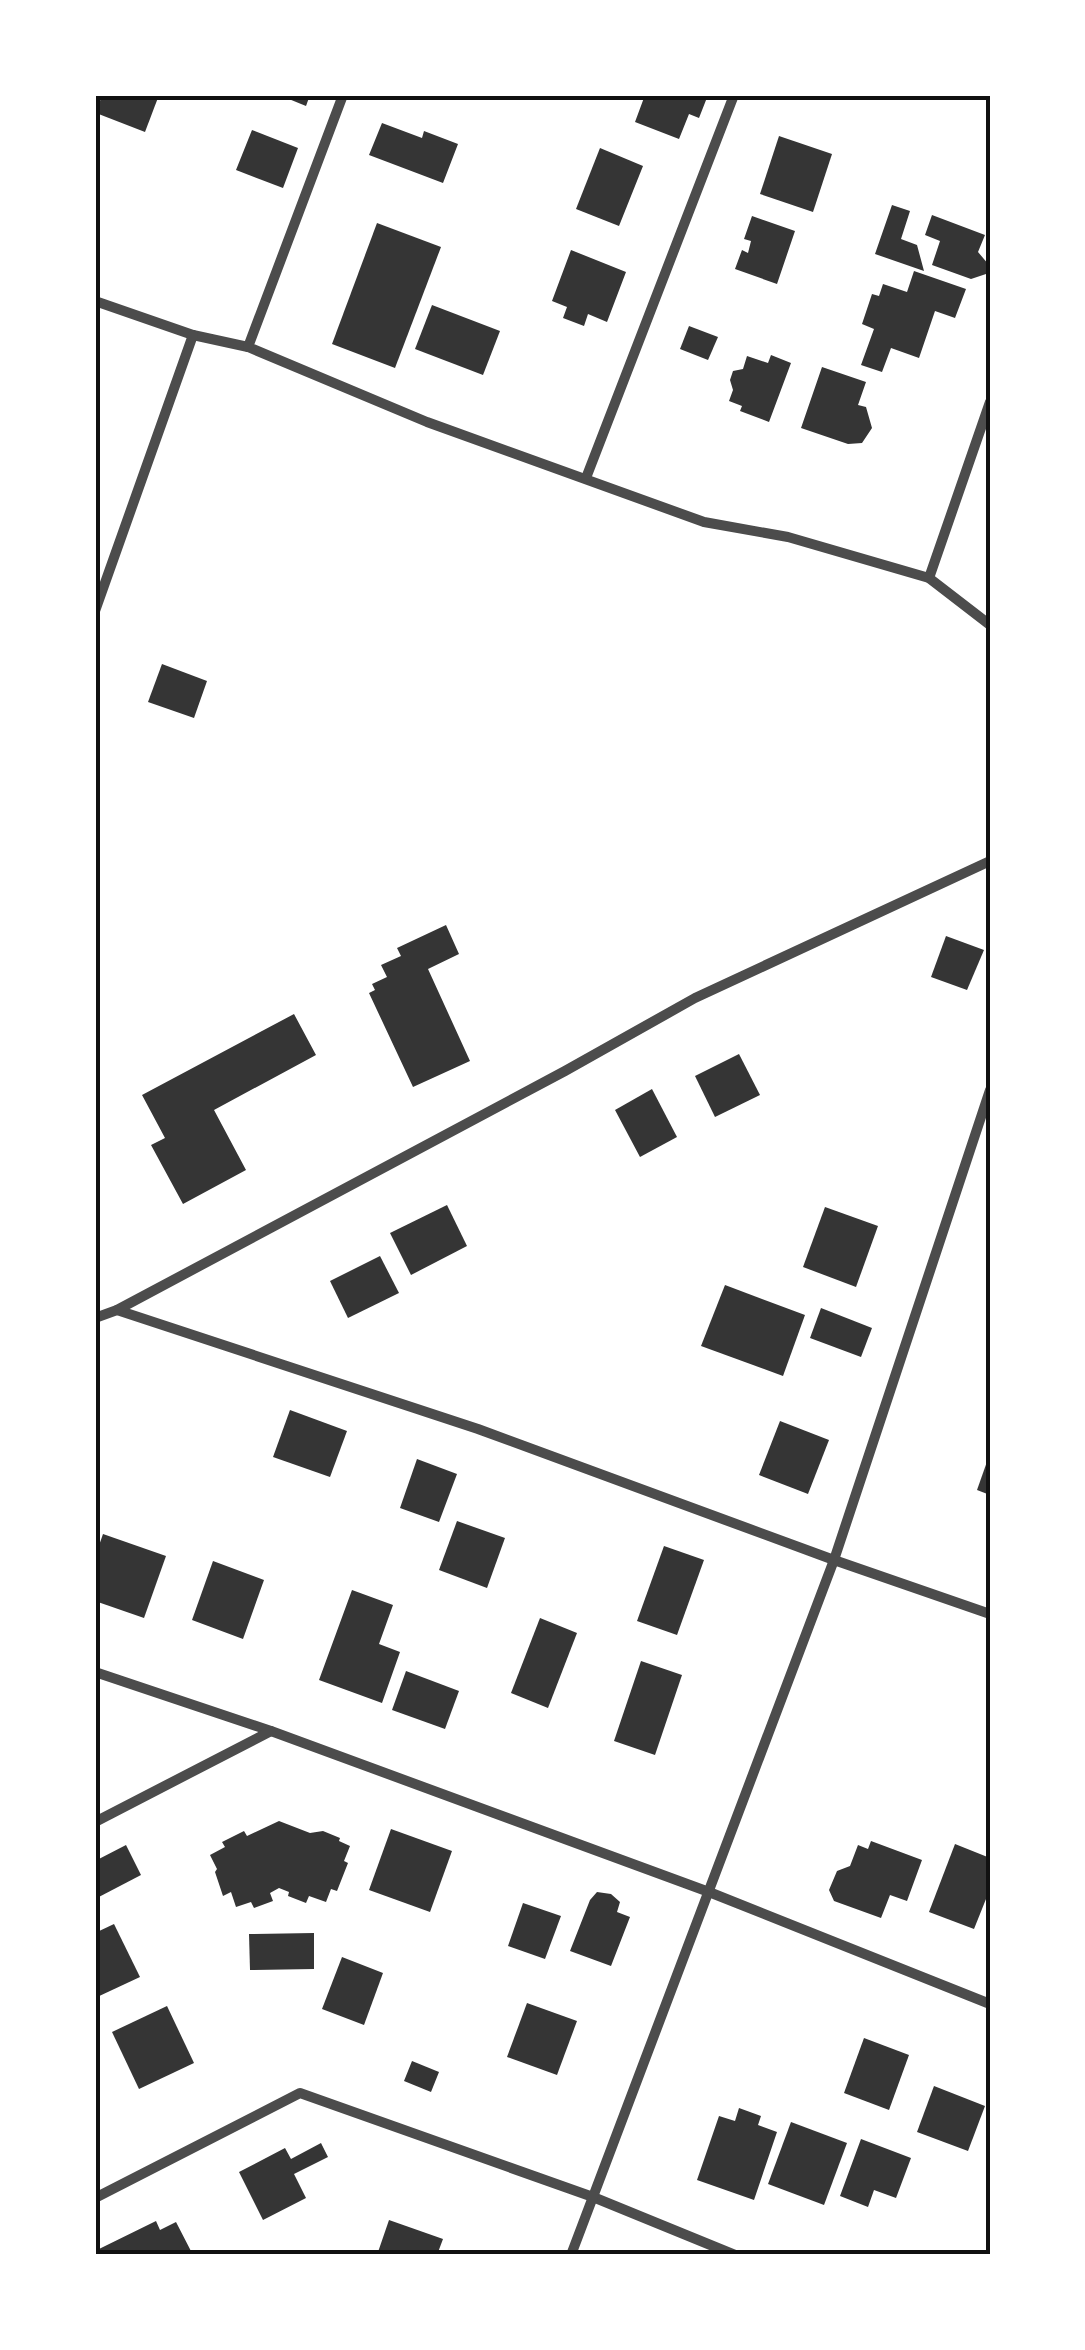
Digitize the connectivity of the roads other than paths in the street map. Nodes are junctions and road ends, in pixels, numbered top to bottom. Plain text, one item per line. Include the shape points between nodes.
1 (344, 95) edge
2 (734, 95) edge
3 (95, 301) edge
4 (193, 335) junction
5 (248, 348) junction
6 (990, 402) edge
7 (586, 478) junction
8 (929, 578) junction
9 (95, 612) edge
10 (990, 625) edge
11 (990, 861) edge
12 (990, 1090) edge
13 (977, 1125) junction
14 (990, 1130) edge
15 (117, 1310) junction
16 (95, 1318) edge
17 (834, 1560) junction
18 (990, 1614) edge
19 (95, 1672) edge
20 (271, 1732) junction
21 (95, 1822) edge
22 (709, 1892) junction
23 (990, 2004) edge
24 (593, 2197) junction
25 (95, 2198) edge
26 (571, 2255) edge
27 (735, 2255) edge

1 - 5 street
2 - 7 street
3 - 4 street
4 - 5 street
4 - 9 street
5 - 7 street
6 - 8 street
7 - 8 street via 704,522 788,537
8 - 10 street
11 - 15 street via 695,998
12 - 13 street
13 - 14 street
13 - 17 street
15 - 16 street
15 - 17 street via 478,1428
17 - 18 street
17 - 22 street
19 - 20 street
20 - 21 street
20 - 22 street
22 - 23 street
22 - 24 street
24 - 25 street via 300,2093
24 - 26 street
24 - 27 street

